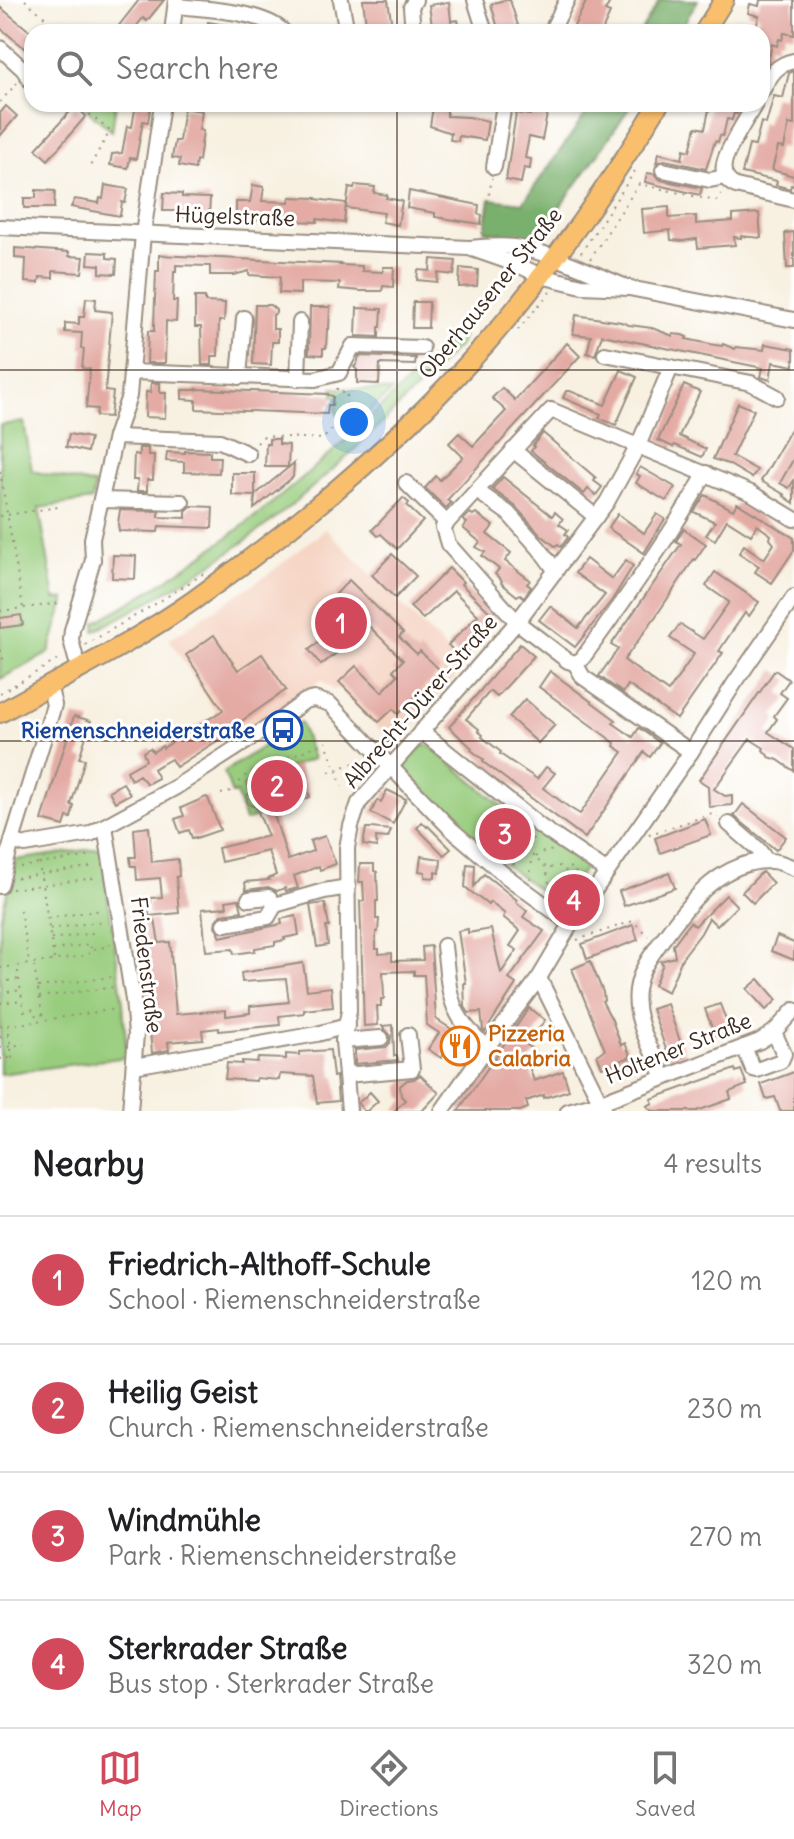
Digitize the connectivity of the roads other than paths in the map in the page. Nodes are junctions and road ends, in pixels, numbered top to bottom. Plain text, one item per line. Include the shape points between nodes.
1 (341, 0) edge
2 (415, 0) edge
3 (475, 0) edge
4 (567, 0) edge
5 (724, 0) edge
6 (176, 3) edge
7 (173, 24) edge
8 (275, 24) edge
9 (346, 24) edge
10 (412, 24) edge
11 (482, 24) edge
12 (555, 24) edge
13 (709, 24) edge
14 (0, 48) edge
15 (794, 61) edge
16 (24, 73) edge
17 (770, 77) edge
18 (161, 112) edge
19 (503, 112) edge
20 (654, 112) edge
21 (751, 112) edge
22 (494, 167) road end
23 (663, 170) dead end
24 (727, 180) junction
25 (794, 200) edge
26 (0, 227) edge
27 (143, 234) junction
28 (474, 248) junction
29 (554, 258) junction
30 (541, 276) junction
31 (629, 288) junction
32 (244, 318) dead end
33 (794, 320) edge
34 (300, 322) dead end
35 (422, 348) dead end
36 (605, 354) dead end
37 (671, 367) junction
38 (131, 372) junction
39 (239, 377) junction
40 (298, 379) junction
41 (777, 397) dead end
42 (115, 437) junction
43 (638, 446) junction
44 (513, 450) junction
45 (248, 454) road end
46 (706, 473) junction
47 (406, 483) dead end
48 (477, 491) junction
49 (101, 500) junction
50 (182, 502) dead end
51 (596, 517) junction
52 (794, 519) edge
53 (447, 523) junction
54 (556, 571) junction
55 (213, 576) junction
56 (794, 597) edge
57 (517, 622) junction
58 (75, 655) junction
59 (575, 663) junction
60 (49, 685) junction
61 (0, 702) edge
62 (0, 713) edge
63 (421, 731) junction
64 (691, 752) junction
65 (389, 767) junction
66 (729, 824) road end
67 (105, 826) junction
68 (12, 841) junction
69 (767, 861) junction
70 (794, 868) edge
71 (606, 871) junction
72 (8, 884) edge
73 (348, 887) junction
74 (249, 899) dead end
75 (275, 905) junction
76 (225, 924) dead end
77 (568, 928) junction
78 (444, 946) dead end
79 (539, 978) junction
80 (794, 1010) edge
81 (774, 1032) junction
82 (345, 1033) junction
83 (408, 1035) dead end
84 (381, 1038) dead end
85 (487, 1047) junction
86 (744, 1047) junction
87 (134, 1066) junction
88 (346, 1075) junction
89 (664, 1077) junction
90 (603, 1106) edge
91 (130, 1111) edge
92 (349, 1111) edge
93 (442, 1111) edge
94 (568, 1111) edge

1 - 9 street
2 - 10 street
3 - 11 street
4 - 12 street
5 - 13 main road
6 - 7 street
6 - 8 street
14 - 16 street
15 - 17 street via 780,65
18 - 27 street
19 - 22 street
20 - 29 main road, Oberhausener Straße
21 - 24 street via 723,162
23 - 24 street
24 - 25 street
26 - 27 street, Hügelstraße
27 - 28 street, Hügelstraße
27 - 38 street
28 - 29 street, Hügelstraße via 518,248
28 - 30 street, Hügelstraße
29 - 30 main road, Oberhausener Straße
29 - 31 street, Hügelstraße
30 - 31 street, Hügelstraße via 582,286
30 - 55 main road, Oberhausener Straße via 480,350 351,478 284,533
31 - 33 street, Hügelstraße
32 - 39 street
34 - 40 street
35 - 40 street via 353,346 339,373
36 - 37 street
37 - 41 street via 751,383
37 - 43 street, Albrecht-Dürer-Straße
38 - 39 street
38 - 42 street
39 - 40 street
42 - 45 street via 220,441
42 - 49 street
43 - 44 street via 551,410
43 - 46 street
43 - 51 street, Albrecht-Dürer-Straße
44 - 48 street
44 - 51 street
46 - 52 street
46 - 59 street via 644,573
47 - 53 street
48 - 53 street
48 - 54 street via 508,513
49 - 50 street
49 - 58 street via 93,560 72,630
51 - 54 street, Albrecht-Dürer-Straße
53 - 57 street via 443,527 448,544
54 - 57 street, Albrecht-Dürer-Straße
55 - 58 main road, Oberhausener Straße
55 - 60 main road, Oberhausener Straße via 194,600
56 - 64 street
57 - 59 street
57 - 63 street, Albrecht-Dürer-Straße
58 - 61 main road, Oberhausener Straße
59 - 64 street via 583,677
60 - 62 main road, Oberhausener Straße
60 - 68 street via 54,705
63 - 65 street, Albrecht-Dürer-Straße
63 - 71 street via 541,827
64 - 71 street
65 - 67 street via 330,704 314,699
65 - 73 street, Albrecht-Dürer-Straße via 359,803 351,826
65 - 77 street via 451,829
66 - 69 street
67 - 68 street via 75,838 25,845
67 - 87 street, Friedenstraße via 136,1034
68 - 72 street
69 - 70 street
69 - 89 street via 747,863 701,890 649,957 637,989 637,1007
71 - 77 street
73 - 75 street
73 - 82 street, Albrecht-Dürer-Straße
74 - 75 street via 269,897
75 - 76 street via 268,917
77 - 79 street
78 - 85 street via 457,1014
79 - 85 street
79 - 90 street
80 - 81 street, Holtener Straße
81 - 86 street, Holtener Straße
81 - 86 street via 784,1054 781,1061 753,1069
82 - 84 street
82 - 87 street
82 - 88 street, Albrecht-Dürer-Straße
83 - 88 street via 412,1069
85 - 93 street
86 - 89 street, Holtener Straße
87 - 91 street, Friedenstraße
88 - 92 street, Albrecht-Dürer-Straße
89 - 90 street, Holtener Straße
90 - 94 street, Holtener Straße

